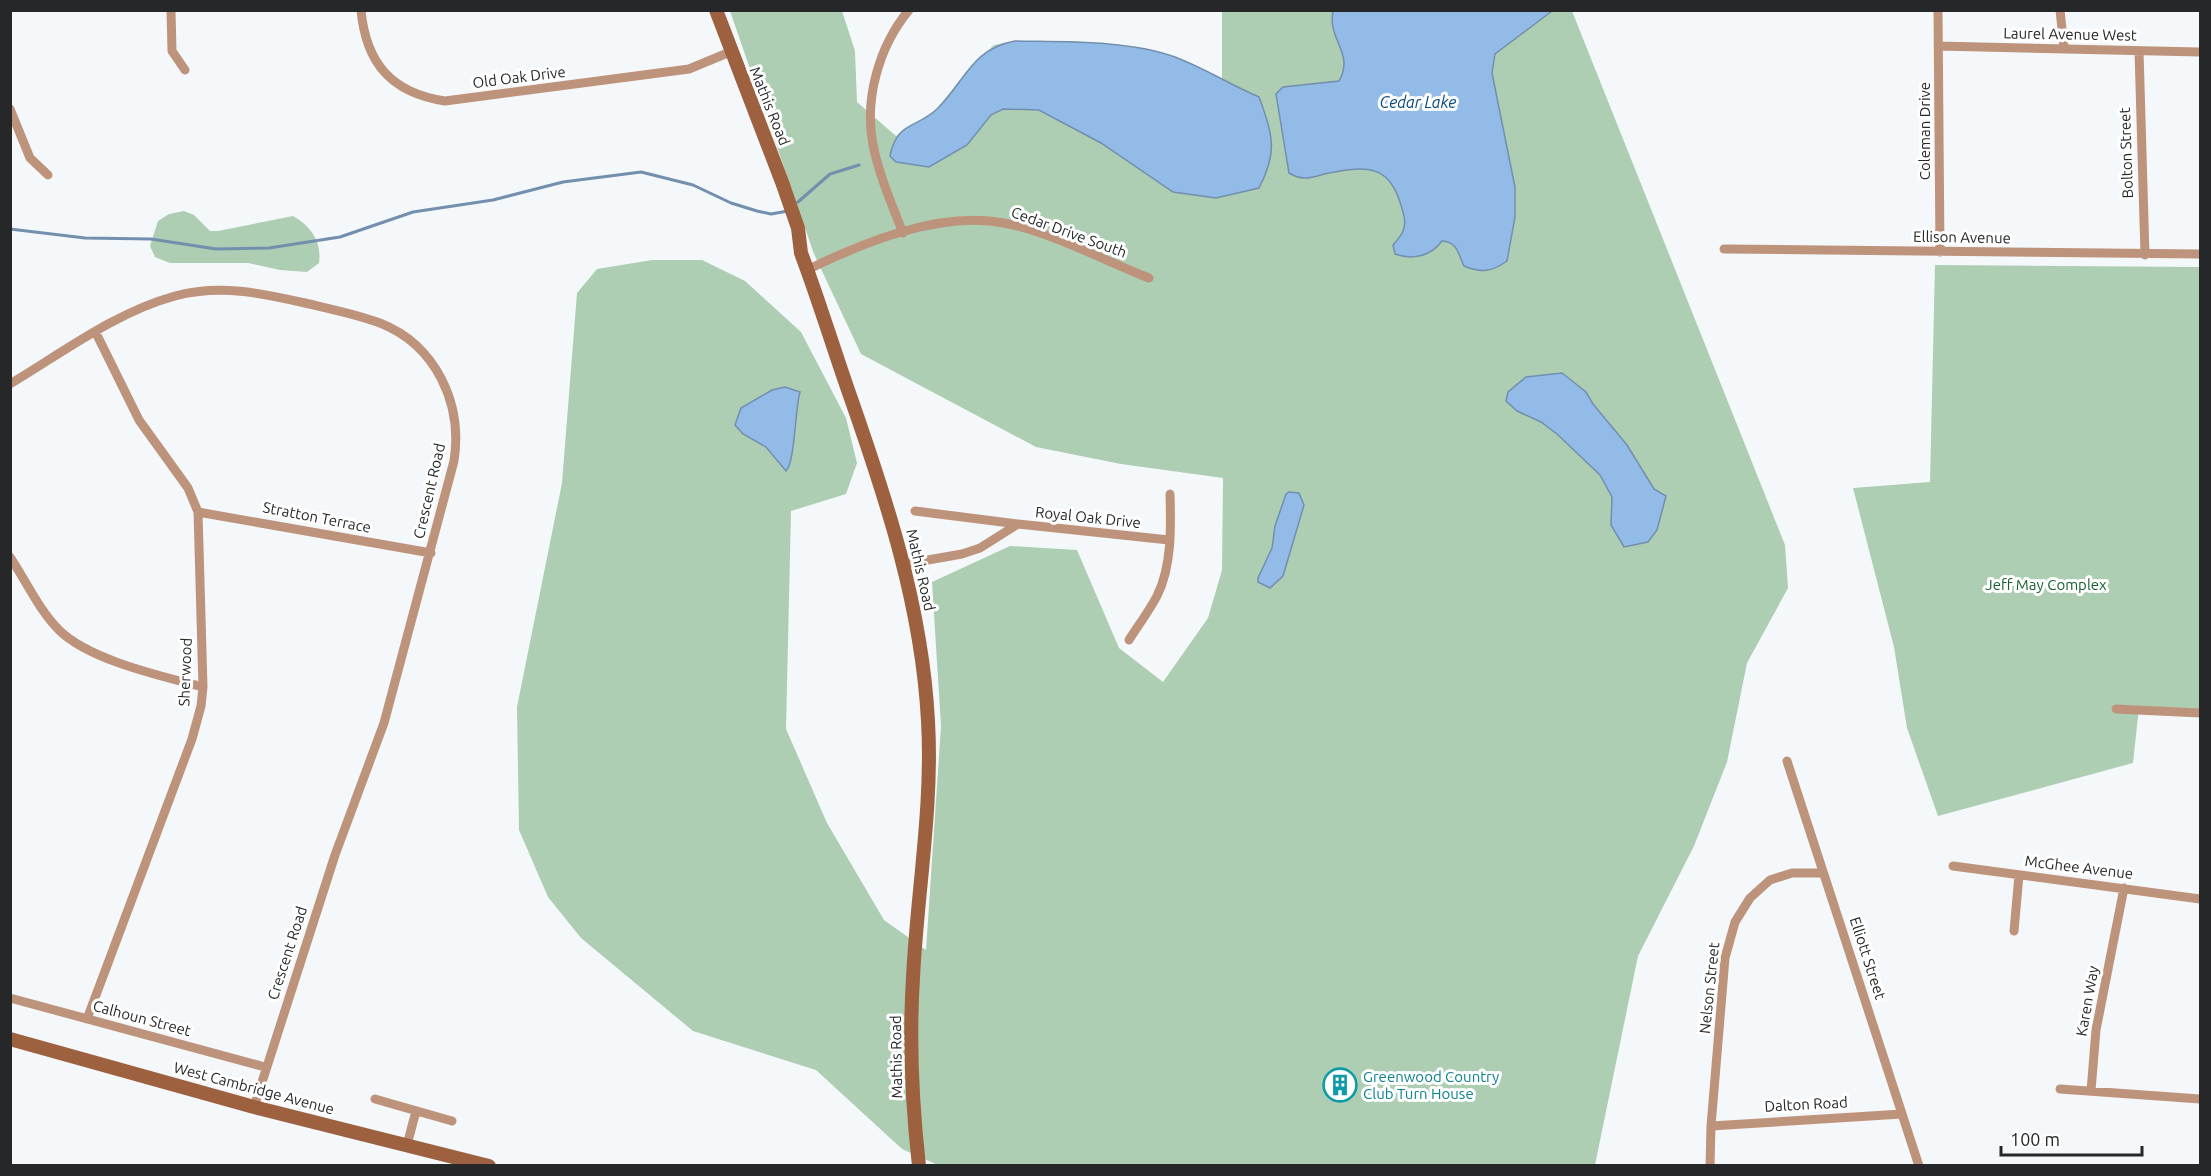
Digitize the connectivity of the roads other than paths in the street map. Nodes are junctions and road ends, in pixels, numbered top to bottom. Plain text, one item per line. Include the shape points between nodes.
1 (171, 10) edge
2 (361, 10) edge
3 (716, 10) edge
4 (909, 10) edge
5 (1938, 10) edge
6 (2060, 10) edge
7 (1938, 46) junction
8 (2064, 48) junction
9 (2139, 51) junction
10 (730, 52) junction
11 (2200, 52) edge
12 (185, 70) dead end
13 (10, 110) edge
14 (48, 175) dead end
15 (903, 233) junction
16 (1724, 249) dead end
17 (1940, 252) junction
18 (2200, 254) edge
19 (2145, 255) junction
20 (807, 270) junction
21 (1149, 278) dead end
22 (96, 333) junction
23 (10, 384) edge
24 (1170, 494) dead end
25 (915, 511) dead end
26 (198, 512) junction
27 (1018, 524) junction
28 (1169, 540) junction
29 (431, 553) junction
30 (10, 557) edge
31 (905, 564) junction
32 (1129, 640) dead end
33 (203, 687) junction
34 (2116, 709) dead end
35 (2200, 713) edge
36 (1787, 761) dead end
37 (1953, 866) dead end
38 (1822, 873) junction
39 (2019, 875) junction
40 (2124, 888) junction
41 (2200, 899) edge
42 (2014, 931) dead end
43 (10, 998) edge
44 (87, 1019) junction
45 (10, 1040) edge
46 (266, 1067) junction
47 (2060, 1089) dead end
48 (2091, 1091) junction
49 (375, 1099) dead end
50 (2200, 1099) edge
51 (254, 1107) junction
52 (416, 1111) junction
53 (1902, 1114) junction
54 (452, 1121) dead end
55 (1711, 1126) junction
56 (407, 1145) junction
57 (489, 1166) edge
58 (919, 1166) edge
59 (1710, 1166) edge
60 (1919, 1166) edge

1 - 12 street via 172,51
2 - 10 street, Old Oak Drive via 363,35 384,73 403,89 445,101 673,72
3 - 10 street, Mathis Road
4 - 15 street via 880,61 871,112 878,165
5 - 7 street, Coleman Drive
6 - 8 street
7 - 8 street, Laurel Avenue West
7 - 17 street, Coleman Drive
8 - 9 street, Laurel Avenue West
9 - 11 street, Laurel Avenue West
9 - 19 street, Bolton Street
10 - 20 street, Mathis Road via 783,182
13 - 14 street via 30,158
15 - 20 street, Cedar Drive South
15 - 21 street, Cedar Drive South via 947,221 1002,222
16 - 17 street, Ellison Avenue
17 - 19 street, Ellison Avenue
18 - 19 street, Ellison Avenue
20 - 31 street, Mathis Road via 881,482
22 - 23 street, Crescent Road
22 - 26 street, Sherwood via 139,420 188,488
22 - 29 street, Crescent Road via 159,301 225,289 259,292 362,317 400,334 437,370 455,418 454,460
24 - 28 street
25 - 27 street
26 - 29 street, Stratton Terrace
26 - 33 street, Sherwood
27 - 28 street, Royal Oak Drive
27 - 31 street, Royal Oak Drive via 980,548
28 - 32 street via 1166,569 1157,595
29 - 46 street, Crescent Road via 384,723 335,855
30 - 33 street via 54,624 78,645
31 - 58 street, Mathis Road via 921,652 928,724 911,1041
33 - 44 street, Sherwood via 192,739
34 - 35 street
36 - 38 street, Elliott Street
37 - 39 street, McGhee Avenue
38 - 53 street, Elliott Street
38 - 55 street, Nelson Street via 1792,873 1770,880 1750,897 1735,922 1725,958
39 - 40 street, McGhee Avenue
39 - 42 street
40 - 41 street, McGhee Avenue
40 - 48 street, Karen Way via 2096,1030
43 - 44 street, Calhoun Street
44 - 46 street, Calhoun Street
45 - 51 street, West Cambridge Avenue
46 - 51 street, Crescent Road
47 - 48 street
48 - 50 street
49 - 52 street
51 - 56 street, West Cambridge Avenue
52 - 54 street
52 - 56 street
53 - 55 street, Dalton Road
53 - 60 street, Elliott Street
55 - 59 street, Nelson Street
56 - 57 street, West Cambridge Avenue

